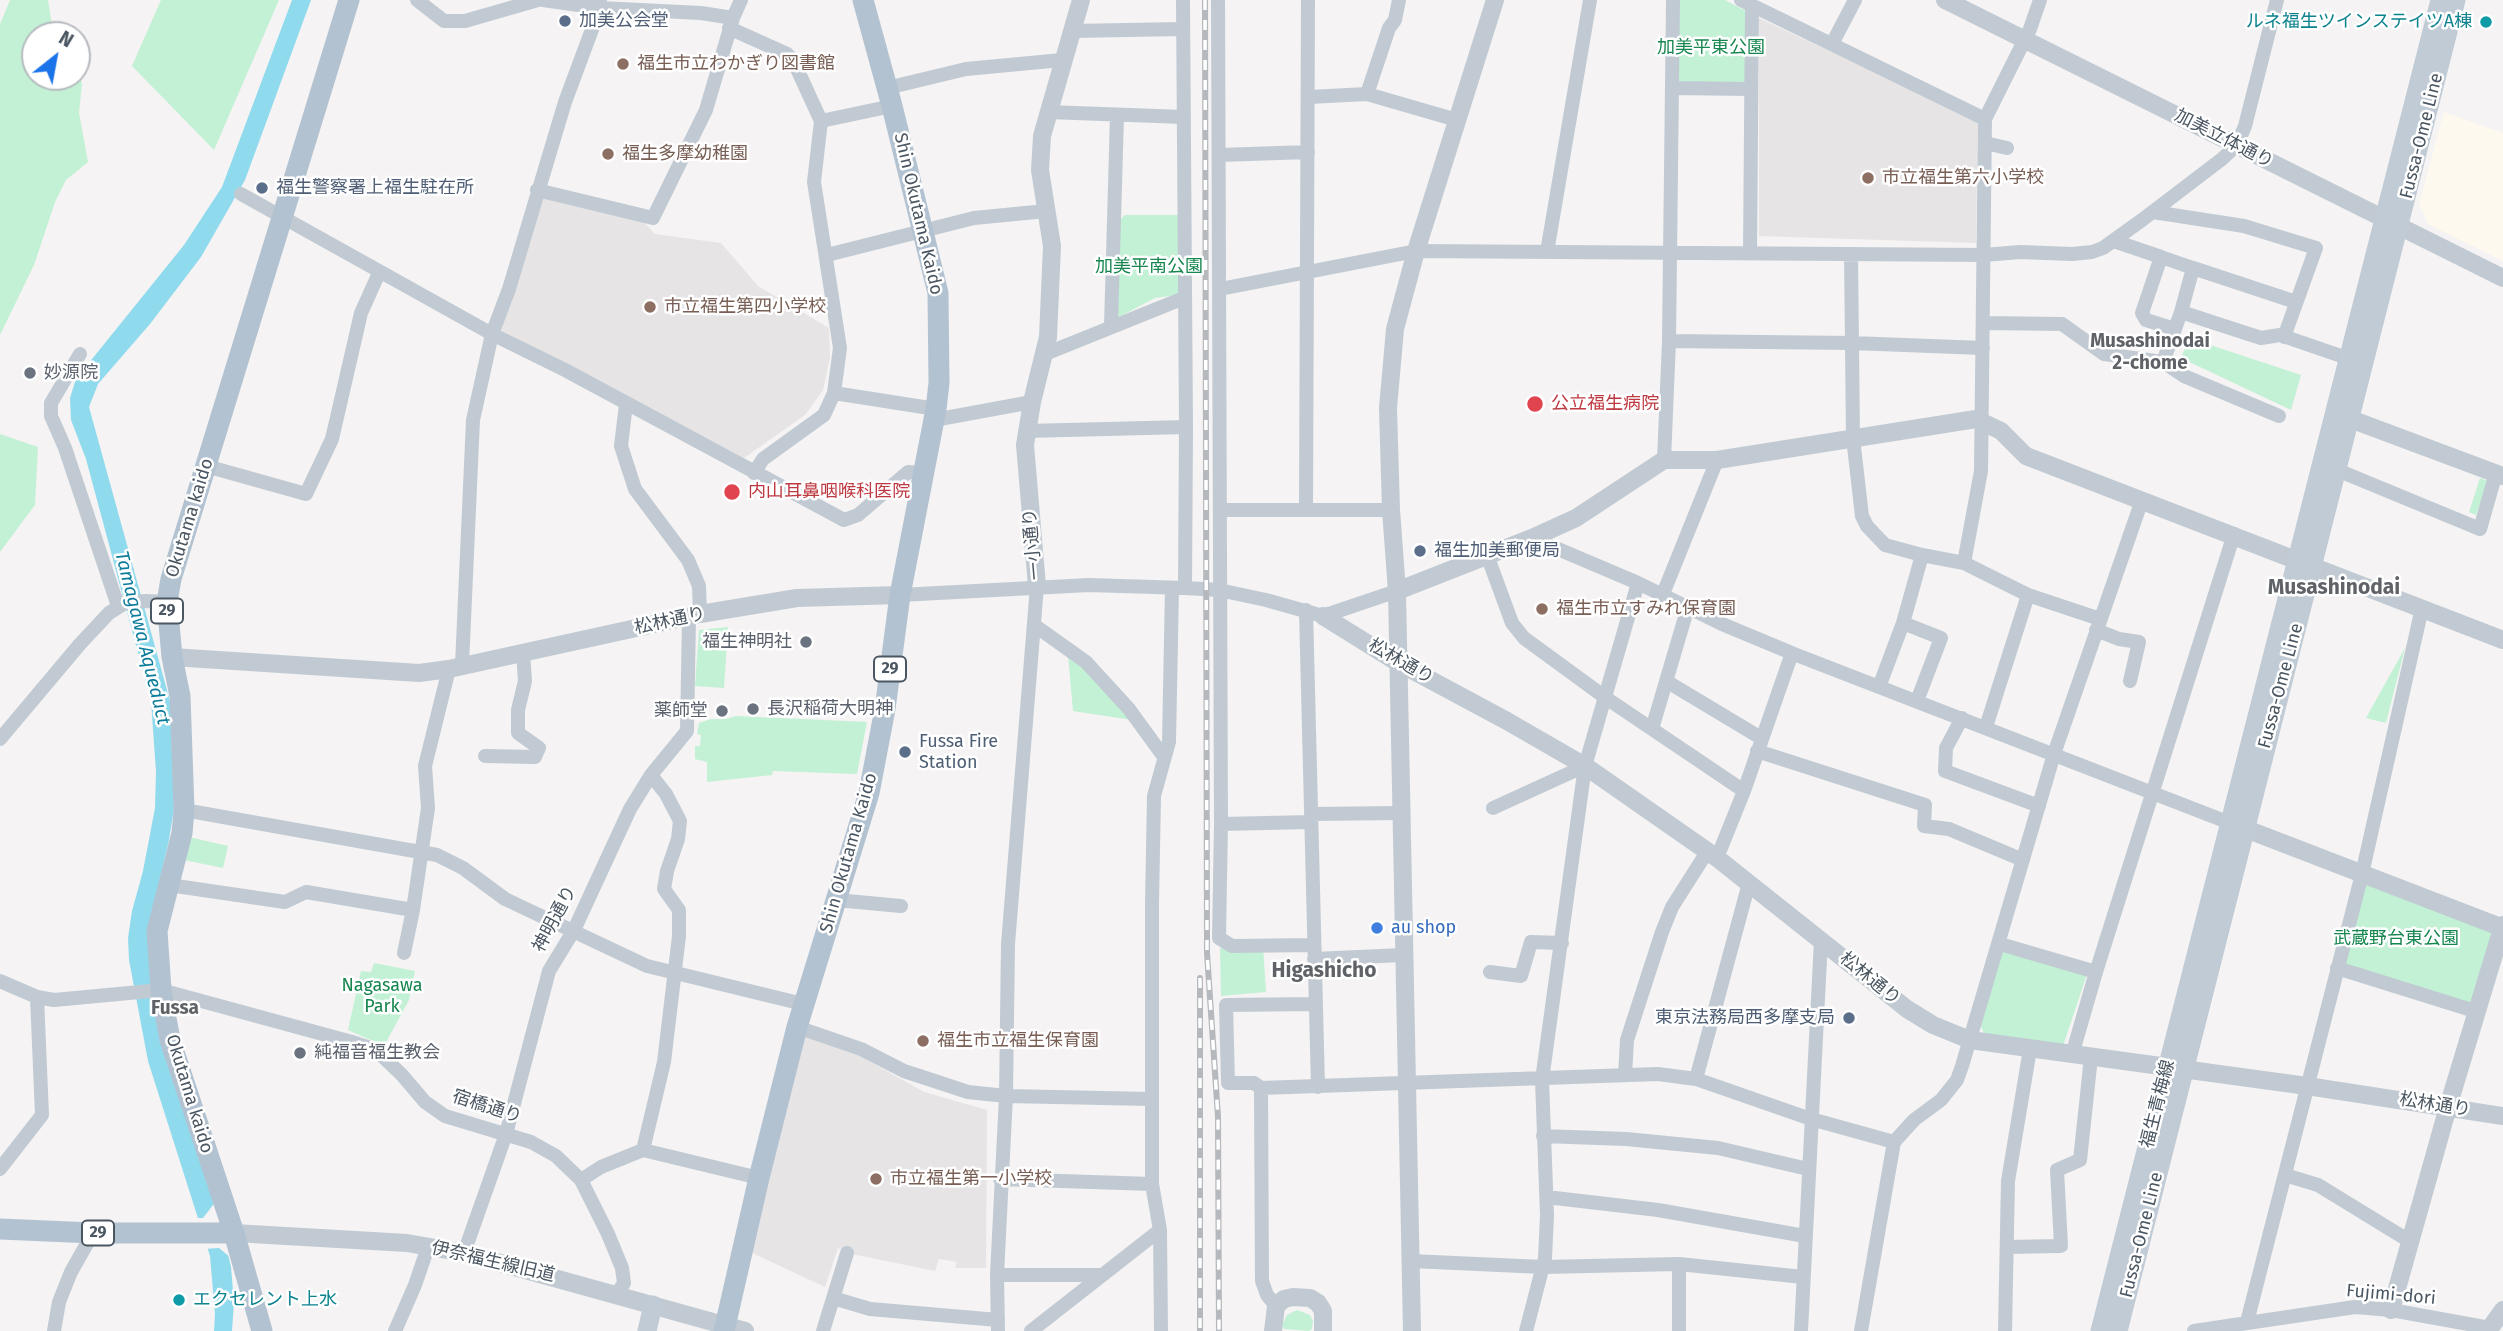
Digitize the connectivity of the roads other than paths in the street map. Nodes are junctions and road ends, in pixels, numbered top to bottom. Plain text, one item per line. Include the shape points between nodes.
1 (349, 0) edge
2 (417, 0) edge
3 (541, 0) edge
4 (741, 0) edge
5 (863, 0) edge
6 (1081, 0) edge
7 (1183, 0) edge
8 (1218, 0) edge
9 (1308, 0) edge
10 (1399, 0) edge
11 (1495, 0) edge
12 (1590, 0) edge
13 (1673, 0) edge
14 (1854, 0) edge
15 (1945, 0) edge
16 (2040, 0) edge
17 (2277, 0) edge
18 (2440, 0) edge
19 (2456, 0) edge
20 (1746, 2) edge
21 (600, 4) edge
22 (731, 23) junction
23 (1182, 29) junction
24 (1072, 31) junction
25 (2025, 39) junction
26 (1832, 44) junction
27 (1062, 60) junction
28 (1672, 88) junction
29 (1751, 89) junction
30 (1367, 94) junction
31 (890, 97) junction
32 (1309, 97) junction
33 (1048, 112) junction
34 (1117, 114) junction
35 (1184, 117) junction
36 (1985, 119) junction
37 (1457, 120) junction
38 (821, 121) junction
39 (1985, 143) junction
40 (2237, 145) junction
41 (2007, 148) dead end
42 (1308, 152) junction
43 (1220, 155) junction
44 (537, 190) junction
45 (242, 194) dead end
46 (1046, 211) junction
47 (2153, 212) junction
48 (281, 218) junction
49 (2391, 222) junction
50 (923, 232) junction
51 (2114, 241) junction
52 (1416, 251) junction
53 (1547, 252) junction
54 (1670, 253) junction
55 (1750, 253) junction
56 (1852, 254) junction
57 (827, 255) junction
58 (1984, 255) junction
59 (2161, 257) junction
60 (2193, 268) junction
61 (1305, 272) junction
62 (379, 273) junction
63 (2503, 278) edge
64 (1220, 289) junction
65 (1184, 298) junction
66 (2296, 302) junction
67 (2181, 312) junction
68 (1984, 323) junction
69 (1111, 326) junction
70 (2175, 329) junction
71 (492, 334) junction
72 (2284, 337) junction
73 (1669, 341) junction
74 (1852, 343) junction
75 (1983, 348) junction
76 (80, 354) dead end
77 (1045, 354) junction
78 (2347, 358) junction
79 (2163, 362) junction
80 (834, 393) junction
81 (1032, 402) junction
82 (626, 404) junction
83 (935, 415) junction
84 (2342, 415) junction
85 (2279, 416) dead end
86 (1982, 421) junction
87 (1186, 427) junction
88 (1026, 431) junction
89 (1853, 438) junction
90 (1664, 460) junction
91 (1717, 460) junction
92 (206, 466) junction
93 (2337, 470) junction
94 (754, 473) junction
95 (924, 473) junction
96 (2499, 475) edge
97 (2142, 500) junction
98 (1220, 510) junction
99 (1306, 510) junction
100 (1391, 510) junction
101 (2234, 534) junction
102 (1532, 538) junction
103 (1487, 555) junction
104 (1922, 555) junction
105 (2305, 563) junction
106 (1964, 564) junction
107 (1638, 583) junction
108 (1037, 586) junction
109 (1178, 588) junction
110 (1219, 590) junction
111 (1396, 591) junction
112 (1663, 594) junction
113 (900, 595) junction
114 (2028, 595) junction
115 (156, 602) junction
116 (121, 605) junction
117 (1688, 607) junction
118 (2422, 608) junction
119 (1306, 610) junction
120 (695, 615) junction
121 (1323, 617) junction
122 (1903, 623) junction
123 (2098, 624) junction
124 (1034, 625) junction
125 (2503, 640) edge
126 (523, 653) junction
127 (1792, 653) junction
128 (172, 657) junction
129 (1397, 662) junction
130 (455, 667) junction
131 (1666, 681) junction
132 (2130, 681) dead end
133 (1880, 687) junction
134 (1606, 698) junction
135 (1917, 701) junction
136 (1962, 718) junction
137 (1986, 727) junction
138 (1652, 729) junction
139 (0, 739) edge
140 (1759, 744) junction
141 (2054, 754) junction
142 (485, 756) dead end
143 (1164, 757) junction
144 (1586, 766) junction
145 (651, 775) junction
146 (1744, 791) junction
147 (2151, 793) junction
148 (2039, 806) junction
149 (1493, 808) dead end
150 (184, 810) junction
151 (1400, 813) junction
152 (1311, 818) junction
153 (1222, 824) junction
154 (2237, 826) junction
155 (422, 852) junction
156 (1712, 855) junction
157 (2023, 860) junction
158 (2362, 874) junction
159 (1749, 883) junction
160 (169, 885) junction
161 (836, 900) junction
162 (901, 906) dead end
163 (413, 910) junction
164 (2503, 927) edge
165 (574, 930) junction
166 (1821, 940) junction
167 (1562, 943) junction
168 (2000, 944) junction
169 (1314, 952) junction
170 (404, 953) dead end
171 (1403, 955) junction
172 (2337, 968) junction
173 (675, 972) junction
174 (1490, 972) dead end
175 (2096, 972) junction
176 (0, 981) edge
177 (158, 989) junction
178 (37, 997) junction
179 (2185, 998) joint
180 (803, 1004) junction
181 (1315, 1004) junction
182 (2478, 1012) junction
183 (797, 1027) junction
184 (1970, 1040) junction
185 (2030, 1049) junction
186 (2072, 1055) junction
187 (2091, 1057) junction
188 (2176, 1068) junction
189 (1625, 1074) junction
190 (1696, 1079) junction
191 (1542, 1080) junction
192 (1407, 1085) junction
193 (2308, 1086) junction
194 (1318, 1087) junction
195 (1261, 1088) junction
196 (1006, 1096) junction
197 (1151, 1099) junction
198 (2448, 1107) junction
199 (2503, 1116) edge
200 (1811, 1119) junction
201 (506, 1133) junction
202 (1543, 1136) junction
203 (1894, 1142) junction
204 (643, 1150) junction
205 (0, 1169) edge
206 (1808, 1170) junction
207 (2285, 1175) junction
208 (758, 1178) junction
209 (1000, 1178) junction
210 (580, 1180) junction
211 (1152, 1184) junction
212 (1547, 1199) junction
213 (0, 1229) edge
214 (1160, 1230) junction
215 (93, 1233) junction
216 (231, 1233) junction
217 (1805, 1236) junction
218 (2411, 1242) junction
219 (428, 1247) junction
220 (2007, 1247) junction
221 (464, 1253) junction
222 (847, 1253) dead end
223 (1410, 1261) junction
224 (1679, 1264) junction
225 (1543, 1267) junction
226 (997, 1275) junction
227 (1102, 1275) junction
228 (1803, 1277) junction
229 (617, 1294) junction
230 (833, 1298) junction
231 (653, 1305) junction
232 (1276, 1306) junction
233 (2391, 1310) junction
234 (2503, 1310) edge
235 (2246, 1322) junction
236 (998, 1326) edge
237 (731, 1329) edge
238 (2494, 1330) edge
239 (54, 1331) edge
240 (262, 1331) edge
241 (395, 1331) edge
242 (647, 1331) edge
243 (822, 1331) edge
244 (1031, 1331) edge
245 (1161, 1331) edge
246 (1273, 1331) edge
247 (1323, 1331) edge
248 (1412, 1331) edge
249 (1526, 1331) edge
250 (1679, 1331) edge
251 (1801, 1331) edge
252 (1861, 1331) edge
253 (2005, 1331) edge
254 (2100, 1331) edge
255 (2118, 1331) edge
256 (2194, 1331) edge

1 - 48 main road, Okutama kaido / 29
2 - 3 street via 444,21 465,21
3 - 21 street
4 - 22 street
5 - 31 main road, Shin Okutama Kaido / 29
6 - 24 street, 一小通り
7 - 23 street
8 - 43 street
9 - 32 street
10 - 30 street
11 - 37 street
12 - 53 street
13 - 28 street
14 - 26 street
15 - 25 street, 加美立体通り
16 - 25 street
17 - 40 street
18 - 49 main road, Fussa-Ome Line
19 - 49 main road, Fussa-Ome Line
20 - 26 street
20 - 29 street
21 - 22 street via 701,13
21 - 44 street
22 - 38 street via 793,60
22 - 44 street via 706,110 653,218
23 - 24 street
23 - 35 street
24 - 27 street, 一小通り
25 - 36 street
25 - 40 street, 加美立体通り
26 - 36 street
27 - 31 street via 966,69
27 - 33 street, 一小通り
28 - 29 street
28 - 54 street
29 - 55 street
30 - 32 street
30 - 37 street
31 - 38 street
31 - 50 main road, Shin Okutama Kaido / 29
32 - 42 street
33 - 34 street
33 - 46 street, 一小通り via 1040,170
34 - 35 street
34 - 69 street
35 - 65 street
36 - 39 street
37 - 52 street
38 - 57 street via 814,182
39 - 41 street
39 - 58 street
40 - 47 street
40 - 49 street, 加美立体通り
42 - 43 street
42 - 61 street
43 - 64 street
44 - 71 street
45 - 48 street
46 - 50 street via 974,218
46 - 77 street, 一小通り via 1052,246
47 - 51 street
47 - 66 street via 2244,226 2316,248
48 - 62 street
48 - 92 main road, Okutama kaido / 29
49 - 63 street, 加美立体通り
49 - 78 main road, Fussa-Ome Line
49 - 84 main road, Fussa-Ome Line
50 - 57 street
50 - 83 main road, Shin Okutama Kaido / 29 via 938,293
51 - 58 street via 2092,252
51 - 59 street
52 - 53 street
52 - 61 street
52 - 100 street via 1395,329 1388,408
53 - 54 street
54 - 55 street
54 - 73 street
55 - 56 street
56 - 58 street
56 - 74 street
57 - 80 street via 840,348
58 - 68 street
59 - 60 street
59 - 70 street via 2143,313 2146,320
60 - 66 street
60 - 67 street
61 - 64 street
61 - 99 street
62 - 71 street
62 - 92 street via 361,313 332,439 306,494
64 - 98 street
65 - 69 street
65 - 87 street
66 - 72 street
67 - 70 street
67 - 72 street via 2261,338
68 - 75 street
68 - 79 street via 2062,324 2104,355
69 - 77 street
70 - 79 street
71 - 82 street
71 - 130 street via 473,420
72 - 78 street
73 - 74 street
73 - 90 street
74 - 75 street
74 - 89 street
75 - 86 street
76 - 116 street via 51,403 51,416
77 - 81 street, 一小通り
78 - 84 main road, Fussa-Ome Line
79 - 85 street via 2184,376
80 - 83 street
80 - 94 street via 824,415 763,459
81 - 83 street
81 - 88 street, 一小通り
82 - 94 street
82 - 120 street, 神明通り via 621,446 635,489 688,560 699,586
83 - 95 main road, Shin Okutama Kaido / 29
84 - 93 main road, Fussa-Ome Line
84 - 96 street
84 - 105 main road, Fussa-Ome Line
86 - 89 street
86 - 97 street via 2001,431 2026,456
86 - 106 street via 1981,471
87 - 88 street
87 - 109 street
88 - 108 street, 一小通り
89 - 91 street
89 - 104 street via 1867,526 1885,545
90 - 91 street
90 - 102 street via 1576,518
91 - 112 street
92 - 115 main road, Okutama kaido / 29 via 171,579
93 - 96 street via 2480,529
93 - 105 main road, Fussa-Ome Line
94 - 95 street via 844,520 858,515 908,472
95 - 113 main road, Shin Okutama Kaido / 29
97 - 101 street
97 - 123 street
98 - 99 street
98 - 110 street
99 - 100 street
100 - 111 street
101 - 105 street
101 - 147 street
102 - 103 street
102 - 107 street
103 - 111 street
103 - 134 street via 1512,623 1524,638
104 - 106 street
104 - 122 street
105 - 118 street
105 - 154 main road, Fussa-Ome Line
106 - 114 street
107 - 112 street
107 - 134 street
108 - 109 street, 松林通り
108 - 113 street, 松林通り
108 - 124 street, 一小通り
109 - 110 street, 松林通り
109 - 143 street via 1169,742
110 - 119 street, 松林通り
110 - 153 street
111 - 121 street
111 - 129 street
112 - 117 street
113 - 120 street, 松林通り via 797,598
113 - 161 main road, Shin Okutama Kaido / 29 via 869,793
114 - 123 street
114 - 137 street
115 - 116 street
115 - 128 main road, Okutama kaido / 29
116 - 139 street via 80,644
117 - 127 street
117 - 131 street
118 - 125 street
118 - 158 street
119 - 121 street, 松林通り
119 - 152 street
120 - 126 street, 松林通り
120 - 145 street, 神明通り via 687,731
121 - 129 street, 松林通り
122 - 133 street
122 - 135 street via 1941,638
123 - 132 street via 2119,639 2139,642
123 - 141 street
124 - 143 street via 1093,669
124 - 196 street, 一小通り via 1008,944
126 - 130 street, 松林通り
126 - 142 street via 526,681 518,733 538,748 535,757
127 - 133 street
127 - 140 street
128 - 130 street, 松林通り via 394,673
128 - 150 main road, Okutama kaido / 29 via 180,696
129 - 144 street, 松林通り
129 - 151 street
130 - 155 street via 425,766 428,808
131 - 138 street
131 - 140 street
133 - 135 street
134 - 138 street
134 - 144 street
135 - 136 street
136 - 137 street
136 - 148 street via 1946,747 1945,771
137 - 141 street
138 - 146 street
140 - 146 street
140 - 157 street via 1925,805 1924,826 1949,829
141 - 147 street
141 - 148 street
143 - 197 street via 1154,796
144 - 149 street
144 - 156 street, 松林通り
144 - 167 street
145 - 165 street, 神明通り via 630,809
145 - 173 street via 680,821 664,889 679,910
146 - 156 street
147 - 154 street
147 - 175 street
148 - 157 street
150 - 155 street
150 - 160 main road, Okutama kaido / 29
151 - 152 street
151 - 171 street
152 - 153 street
152 - 169 street
153 - 169 street via 1219,938 1231,946
154 - 158 street
154 - 179 main road, Fussa-Ome Line
154 - 188 main road, Fussa-Ome Line
155 - 163 street
155 - 165 street via 451,860 505,899
156 - 159 street, 松林通り
156 - 189 street via 1672,907 1662,932 1627,1040
157 - 168 street
158 - 164 street
158 - 172 street
159 - 166 street, 松林通り
159 - 190 street
160 - 163 street via 285,902 306,892
160 - 177 main road, Okutama kaido / 29 via 158,931
161 - 162 street
161 - 180 main road, Shin Okutama Kaido / 29
163 - 170 street
164 - 182 street
165 - 173 street via 647,966
165 - 201 street, 神明通り via 549,971
166 - 184 street, 松林通り via 1907,1009
166 - 200 street
167 - 174 street via 1531,943 1521,976
167 - 191 street
168 - 175 street
168 - 184 street
169 - 171 street
169 - 181 street
171 - 192 street
172 - 182 street
172 - 193 street
173 - 180 street
173 - 204 street via 664,1062
175 - 186 street
176 - 178 street
177 - 178 street via 54,1000
177 - 201 street, 宿橋通り via 376,1050 425,1102 445,1116
177 - 216 main road, Okutama kaido / 29
178 - 205 street via 42,1115
179 - 188 main road, 福生青梅線
180 - 183 main road, Shin Okutama Kaido / 29
181 - 194 street
181 - 195 street via 1226,1005 1228,1083 1254,1083
182 - 198 street
183 - 196 street via 935,1082
183 - 208 main road, Shin Okutama Kaido / 29
184 - 185 street, 松林通り
184 - 203 street via 1950,1090
185 - 186 street, 松林通り
185 - 220 street via 2008,1181
186 - 187 street, 松林通り
187 - 188 street, 松林通り
187 - 220 street via 2080,1160 2057,1170 2061,1246
188 - 193 street, 松林通り
188 - 254 main road, 福生青梅線
188 - 255 main road, Fussa-Ome Line
189 - 190 street
189 - 191 street
190 - 200 street
191 - 192 street
191 - 202 street
192 - 194 street
192 - 223 street
193 - 198 street, 松林通り
193 - 207 street
194 - 195 street
195 - 232 street via 1262,1281
196 - 197 street
196 - 209 street, 一小通り
197 - 211 street
198 - 199 street, 松林通り
198 - 218 street
200 - 203 street
200 - 206 street
201 - 210 street, 宿橋通り via 556,1156
201 - 221 street, 神明通り
202 - 206 street via 1706,1147
202 - 212 street
203 - 252 street
204 - 208 street
204 - 210 street
206 - 217 street
207 - 218 street via 2318,1185
207 - 235 street
208 - 237 main road, Shin Okutama Kaido / 29
209 - 211 street
209 - 226 street, 一小通り
210 - 229 street, 宿橋通り via 622,1268 624,1283
211 - 214 street
212 - 217 street via 1658,1210
212 - 225 street
213 - 215 main road, 29
214 - 227 street
214 - 245 street
215 - 216 main road, 29
215 - 239 street via 58,1302
216 - 219 street, 伊奈福生線旧道
216 - 240 main road, Okutama kaido / 29
217 - 228 street
218 - 233 street
219 - 221 street, 伊奈福生線旧道
219 - 241 street
220 - 253 street
221 - 229 street, 伊奈福生線旧道
222 - 230 street
223 - 225 street
223 - 248 street
224 - 225 street
224 - 228 street
224 - 250 street
225 - 249 street
226 - 227 street
226 - 236 street, 一小通り
227 - 244 street
228 - 251 street
229 - 231 street, 伊奈福生線旧道
230 - 236 street via 870,1309
230 - 243 street
231 - 237 street, 伊奈福生線旧道
231 - 242 main road
232 - 246 street
232 - 247 street via 1284,1299 1310,1298 1323,1311
233 - 235 street, Fujimi-dori via 2355,1307
233 - 238 street, Fujimi-dori
234 - 238 street
235 - 256 street, Fujimi-dori

